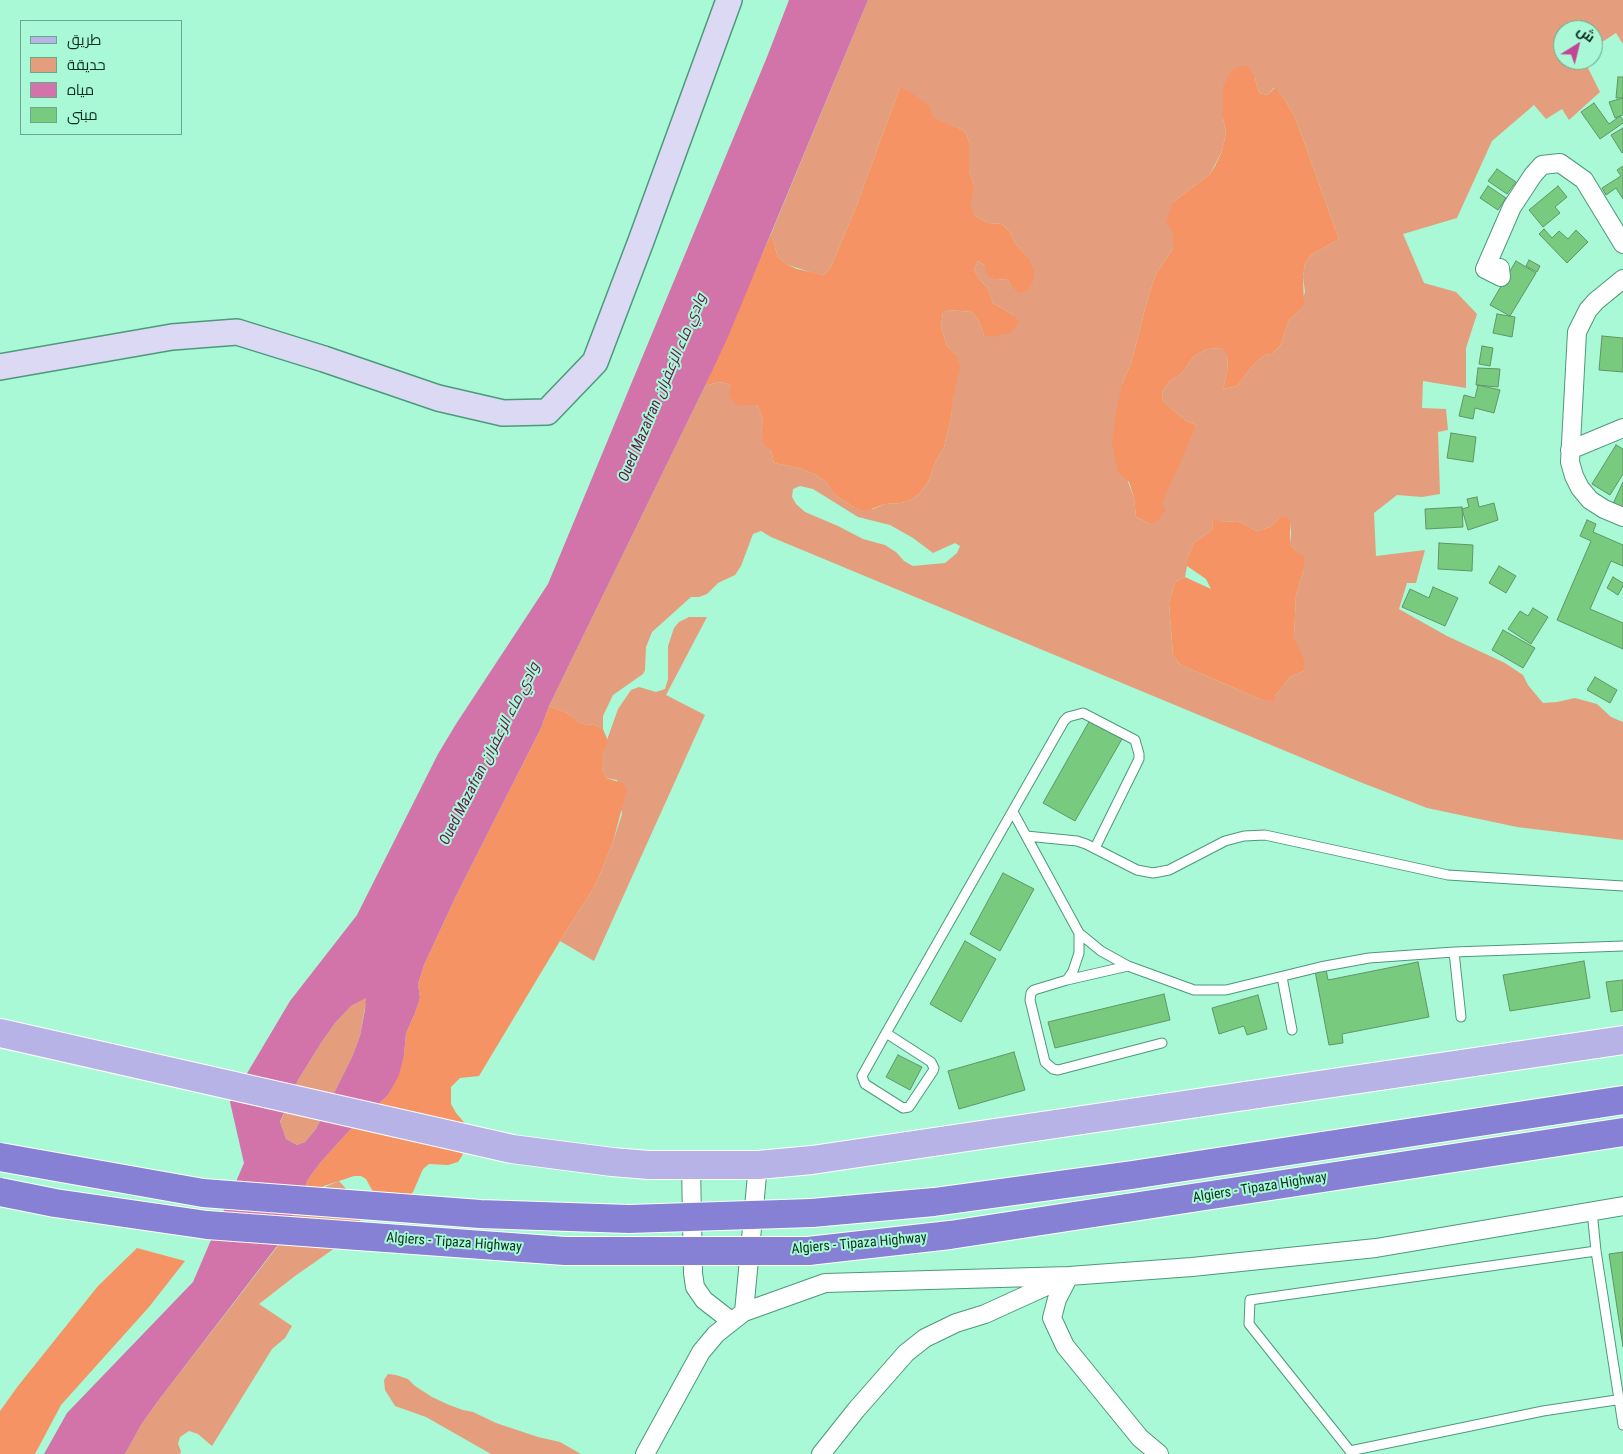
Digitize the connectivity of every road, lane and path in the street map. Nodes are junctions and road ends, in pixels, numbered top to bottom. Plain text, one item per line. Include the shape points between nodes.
1 (729, 0) edge
2 (1623, 244) edge
3 (1500, 268) dead end
4 (1623, 279) edge
5 (0, 367) edge
6 (1623, 428) edge
7 (1570, 450) junction
8 (1623, 517) edge
9 (1013, 812) junction
10 (1026, 836) junction
11 (1094, 848) junction
12 (1623, 886) edge
13 (1079, 933) junction
14 (1623, 946) edge
15 (1454, 952) junction
16 (1128, 966) junction
17 (1282, 977) junction
18 (1067, 980) junction
19 (1461, 1017) dead end
20 (1292, 1030) dead end
21 (0, 1032) edge
22 (886, 1033) junction
23 (1623, 1040) edge
24 (1162, 1043) dead end
25 (1623, 1100) edge
26 (1623, 1132) edge
27 (0, 1157) edge
28 (691, 1165) junction
29 (758, 1165) junction
30 (0, 1192) edge
31 (1623, 1206) edge
32 (1592, 1211) junction
33 (1596, 1251) junction
34 (1069, 1276) junction
35 (737, 1316) junction
36 (1621, 1399) edge
37 (1623, 1425) edge
38 (645, 1454) edge
39 (821, 1454) edge
40 (1159, 1454) edge

1 - 5 street via 595,362 547,412 503,413 438,398 237,332 172,337
2 - 3 street via 1584,180 1560,163 1542,165 1512,206 1485,270 1501,277
4 - 7 street via 1588,310 1577,332
6 - 7 street
7 - 8 street via 1570,462 1580,488 1590,500
9 - 10 lane
9 - 11 lane via 1064,721 1083,713 1135,740 1139,754
9 - 22 lane
10 - 11 lane via 1068,840
10 - 13 lane
11 - 12 lane via 1137,870 1153,873 1169,870 1225,841 1265,835 1448,875
13 - 16 lane via 1101,951
13 - 18 lane via 1079,953
14 - 15 lane
15 - 17 lane via 1369,958
15 - 19 lane
16 - 17 lane via 1194,990 1234,988
16 - 18 lane
17 - 20 lane
18 - 24 lane via 1038,988 1030,997 1043,1057 1048,1066 1058,1070
21 - 28 main road via 512,1149 612,1162
22 - 22 lane via 934,1068 909,1107 903,1108 863,1082 862,1076
23 - 29 main road via 880,1151
25 - 27 highway, bridge via 1132,1175 934,1202 812,1213 629,1219 470,1214 203,1192
26 - 30 highway, Algiers - Tipaza Highway, bridge via 959,1234 808,1251 565,1251 217,1226
28 - 29 main road
28 - 35 street via 696,1287 704,1300
29 - 35 street
31 - 32 street
32 - 33 lane
32 - 34 street via 1376,1248
33 - 36 lane
33 - 36 lane via 1250,1300 1248,1324 1350,1451 1542,1411
34 - 35 street via 825,1283
34 - 39 street via 925,1338 900,1360
34 - 40 street via 1052,1318 1065,1346 1140,1438
35 - 38 street via 701,1352
36 - 37 lane

